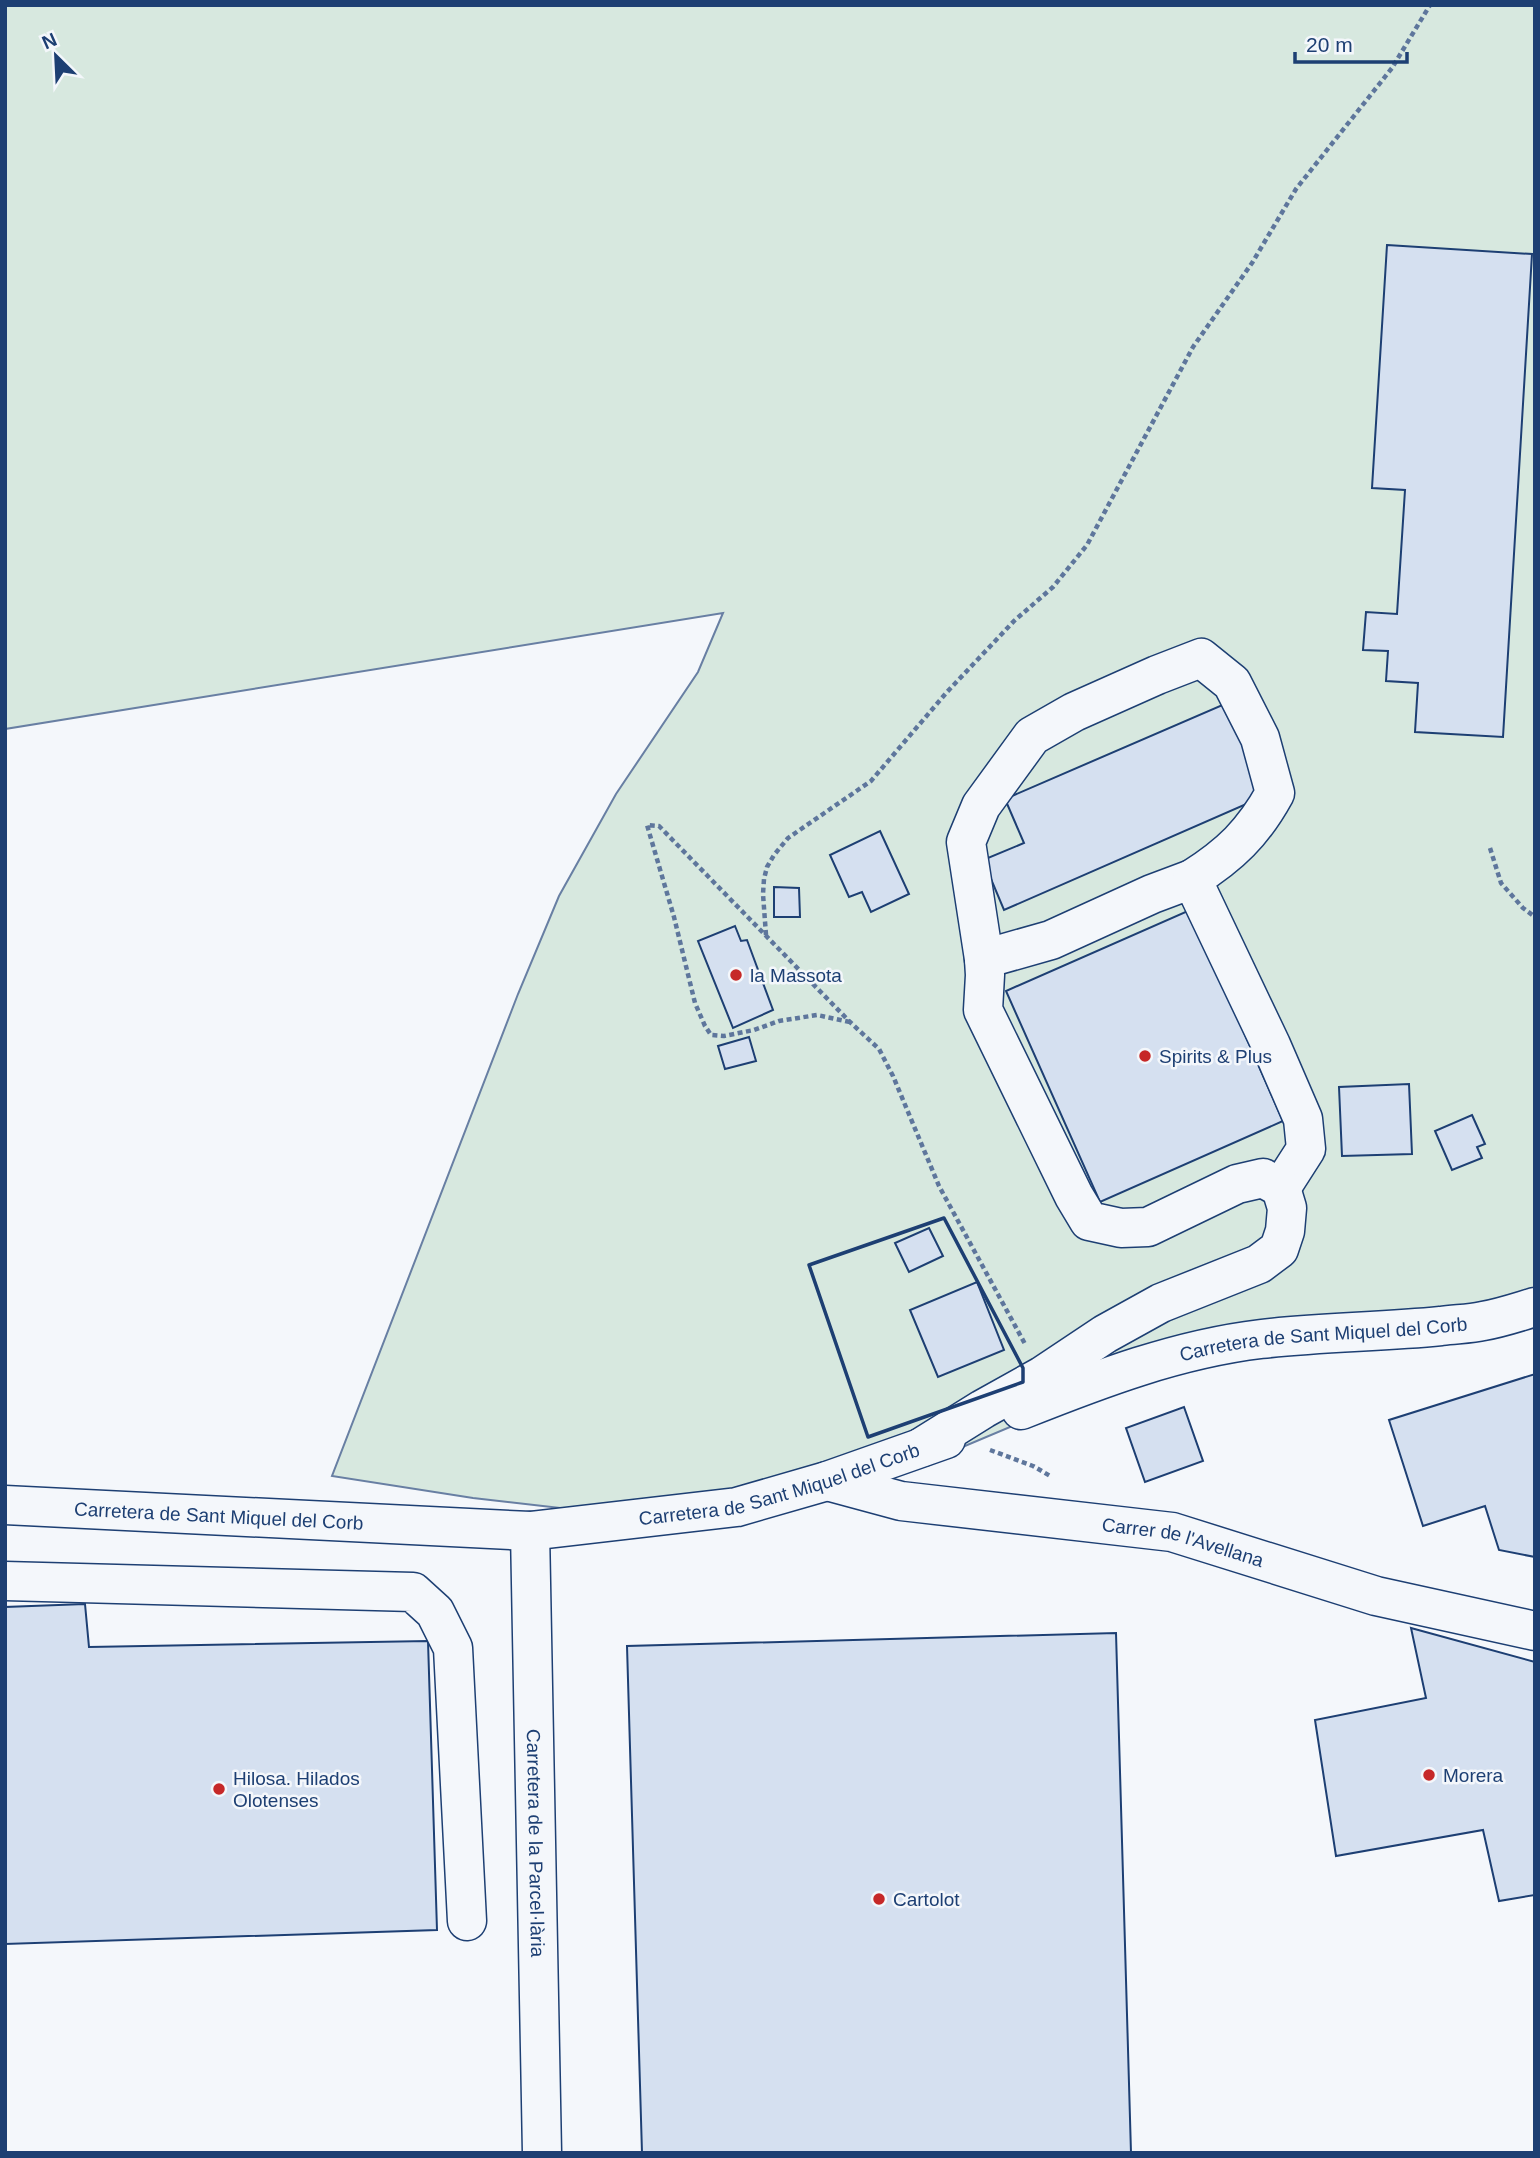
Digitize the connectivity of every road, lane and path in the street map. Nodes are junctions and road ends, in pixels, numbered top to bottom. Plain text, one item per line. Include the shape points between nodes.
1 (1430, 5) edge
2 (1490, 848) dead end
3 (1192, 879) junction
4 (1535, 917) edge
5 (766, 935) junction
6 (984, 959) junction
7 (850, 1022) junction
8 (1281, 1188) junction
9 (1535, 1307) edge
10 (1042, 1376) junction
11 (922, 1447) junction
12 (827, 1481) junction
13 (5, 1505) edge
14 (530, 1531) junction
15 (5, 1581) edge
16 (1535, 1632) edge
17 (467, 1921) dead end
18 (542, 2153) edge

1 - 5 path via 1392,68 1296,189 1252,263 1193,347 1087,545 1053,587 947,692 872,781 788,838 774,855 764,879
2 - 4 path via 1502,883
3 - 6 street via 1051,940
3 - 6 street via 1222,860 1261,820 1275,793 1260,738 1232,683 1201,658 1074,712 1032,736 1017,756 981,806 966,842
3 - 8 street via 1303,1119 1306,1149
5 - 7 path
5 - 7 path via 659,826 647,825 695,1003 711,1035 817,1015
6 - 8 street via 983,1010 1089,1221 1121,1228 1148,1227 1237,1184 1263,1178
7 - 10 path via 879,1049 939,1186
8 - 10 street via 1287,1208 1279,1250 1259,1264 1161,1303
9 - 11 street, Carretera de Sant Miquel del Corb via 1483,1321 1259,1339 1189,1352 1088,1382
10 - 11 street
11 - 12 street, Carretera de Sant Miquel del Corb
12 - 14 street, Carretera de Sant Miquel del Corb via 737,1507
12 - 16 street, Carrer de l'Avellana via 901,1501 1172,1532 1376,1596
13 - 14 street, Carretera de Sant Miquel del Corb
14 - 18 street, Carretera de la Parcel·lària
15 - 17 street via 413,1592 435,1612 453,1648

